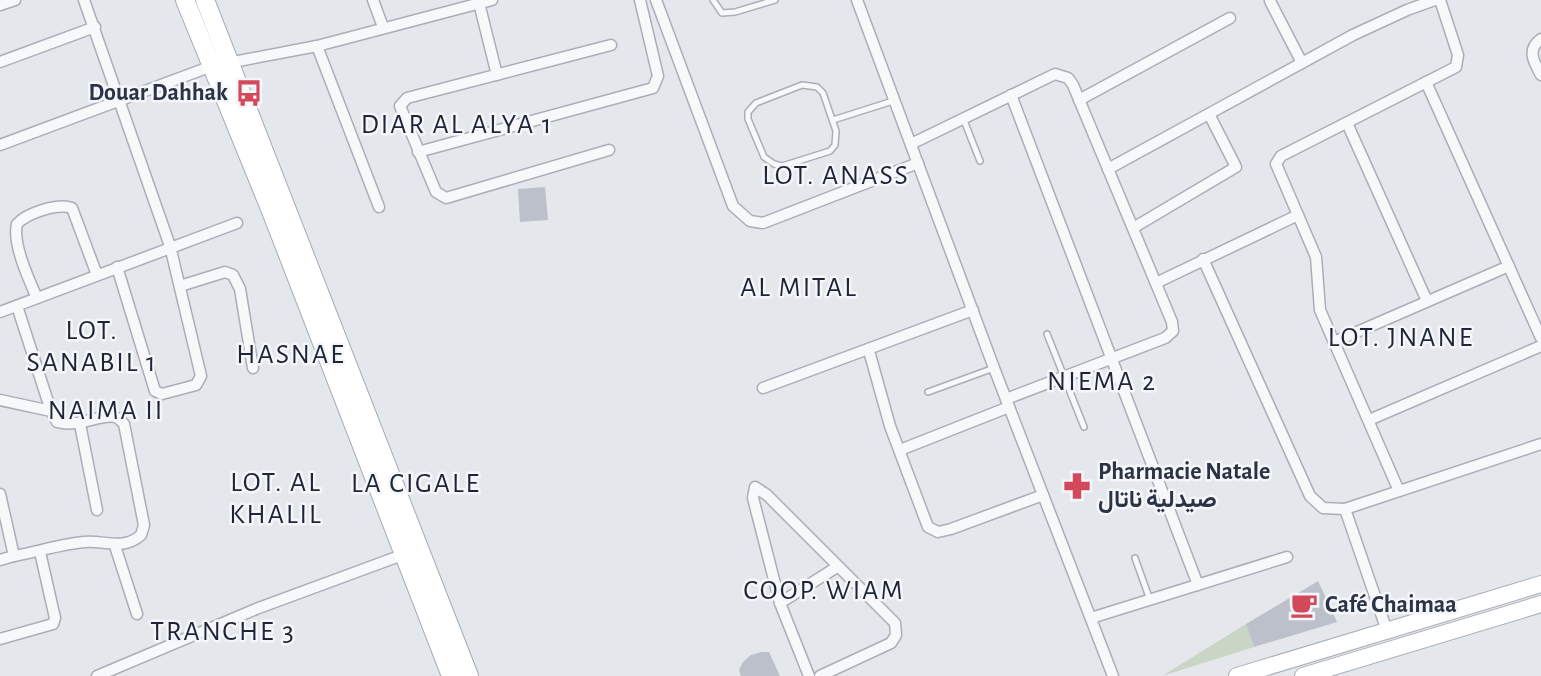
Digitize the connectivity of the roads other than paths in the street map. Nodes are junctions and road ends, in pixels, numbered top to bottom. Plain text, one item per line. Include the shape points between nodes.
1 (14, 0) edge
2 (84, 0) edge
3 (185, 0) edge
4 (205, 0) edge
5 (373, 0) edge
6 (492, 0) edge
7 (640, 0) edge
8 (656, 0) edge
9 (713, 0) edge
10 (775, 0) edge
11 (857, 0) edge
12 (1438, 0) edge
13 (1270, 1) edge
14 (479, 4) junction
15 (0, 5) edge
16 (1230, 18) dead end
17 (95, 27) junction
18 (383, 27) junction
19 (1541, 39) edge
20 (317, 46) junction
21 (611, 46) dead end
22 (0, 62) edge
23 (1302, 62) junction
24 (221, 64) junction
25 (497, 75) junction
26 (1541, 75) edge
27 (1426, 82) junction
28 (1011, 95) junction
29 (896, 100) junction
30 (1079, 100) junction
31 (119, 101) junction
32 (1209, 114) junction
33 (963, 118) junction
34 (833, 120) junction
35 (1347, 122) junction
36 (911, 144) junction
37 (0, 145) edge
38 (610, 150) dead end
39 (418, 152) junction
40 (980, 160) dead end
41 (918, 163) junction
42 (1108, 169) junction
43 (379, 207) dead end
44 (1298, 215) junction
45 (237, 223) dead end
46 (1133, 228) junction
47 (170, 246) junction
48 (1203, 259) junction
49 (1509, 266) junction
50 (117, 267) junction
51 (97, 275) junction
52 (1156, 284) junction
53 (180, 286) junction
54 (37, 298) junction
55 (1427, 301) junction
56 (17, 306) junction
57 (973, 310) junction
58 (0, 312) edge
59 (1047, 334) dead end
60 (1541, 338) edge
61 (1334, 342) junction
62 (1541, 346) edge
63 (869, 351) junction
64 (1113, 358) junction
65 (253, 368) dead end
66 (994, 368) junction
67 (1064, 377) junction
68 (763, 388) dead end
69 (928, 392) dead end
70 (0, 400) edge
71 (1008, 403) junction
72 (51, 411) junction
73 (1369, 420) junction
74 (80, 424) junction
75 (1084, 428) dead end
76 (1541, 444) edge
77 (900, 450) junction
78 (1399, 491) junction
79 (0, 494) edge
80 (1044, 495) junction
81 (1345, 509) junction
82 (97, 510) dead end
83 (115, 545) junction
84 (40, 552) junction
85 (405, 554) junction
86 (14, 556) junction
87 (1287, 557) dead end
88 (1135, 558) dead end
89 (0, 560) edge
90 (837, 567) junction
91 (1198, 584) junction
92 (1541, 584) edge
93 (1150, 600) junction
94 (780, 603) junction
95 (1541, 604) edge
96 (137, 614) dead end
97 (1091, 618) junction
98 (1387, 632) junction
99 (0, 639) edge
100 (97, 676) edge
101 (451, 676) edge
102 (469, 676) edge
103 (809, 676) edge
104 (820, 676) edge
105 (1113, 676) edge
106 (1237, 676) edge
107 (1303, 676) edge

1 - 15 street
2 - 17 street
3 - 24 main road
4 - 24 main road
5 - 18 street
6 - 14 street
7 - 39 street via 658,76 653,88
8 - 41 street via 733,206 750,222 763,223
9 - 10 lane via 722,13
11 - 29 street
12 - 23 street via 1381,21
12 - 27 street via 1458,63
13 - 23 street
14 - 18 street
14 - 25 street
16 - 30 street
17 - 22 street
17 - 31 street
18 - 20 street
19 - 26 street via 1533,47 1532,57
20 - 24 street
20 - 43 street
21 - 25 street
23 - 32 street
24 - 31 street
24 - 85 main road
24 - 102 main road
25 - 39 street via 404,100 400,110
27 - 35 street
27 - 49 street
28 - 30 street via 1055,74 1071,81
28 - 33 street
28 - 64 street
29 - 34 lane
29 - 36 street
30 - 42 street
31 - 37 street
31 - 47 street
32 - 42 street
32 - 46 street via 1236,167
33 - 36 street
33 - 40 lane
34 - 34 lane via 823,93 810,85 756,103 748,112 764,157 782,166 830,151 837,138
35 - 44 street via 1277,161
35 - 55 street
36 - 41 street
38 - 39 street via 446,198 436,192
41 - 57 street
42 - 46 street
44 - 48 street
44 - 61 street via 1316,257 1318,302
45 - 47 street
46 - 52 street
47 - 50 street
47 - 53 street
48 - 52 street
48 - 81 street via 1310,496 1323,508
49 - 55 street
49 - 60 street
50 - 51 street
50 - 53 street via 155,391 162,394 196,385 201,376
51 - 54 street
51 - 54 street via 72,208 64,205 26,216 17,224 16,233
52 - 64 street via 1173,325 1171,334
53 - 65 street via 225,272 233,275 240,289
54 - 56 street
55 - 61 street
56 - 58 street
56 - 72 street
57 - 63 street
57 - 66 street
59 - 67 lane
61 - 73 street
62 - 73 street
63 - 68 street
63 - 77 street
64 - 67 street
64 - 91 street
66 - 69 lane
66 - 71 street
67 - 71 street
67 - 75 lane
70 - 72 street
71 - 77 street
71 - 80 street
72 - 74 street via 57,422
73 - 78 street
74 - 82 street
74 - 83 street via 110,416 124,424 144,525 136,540
76 - 78 street
77 - 80 street via 925,522 938,532
78 - 81 street
79 - 86 street
80 - 97 street
81 - 98 street
83 - 84 street via 82,542
83 - 96 street
84 - 86 street
84 - 99 street via 53,624
85 - 100 street via 256,609
85 - 101 main road
86 - 89 street
87 - 91 street
88 - 93 lane
90 - 94 street
90 - 94 street via 767,495 754,488
90 - 104 street via 895,623 896,635 891,643
91 - 93 street
92 - 98 main road
93 - 97 street
94 - 103 street
95 - 107 main road
97 - 105 street
98 - 106 main road

